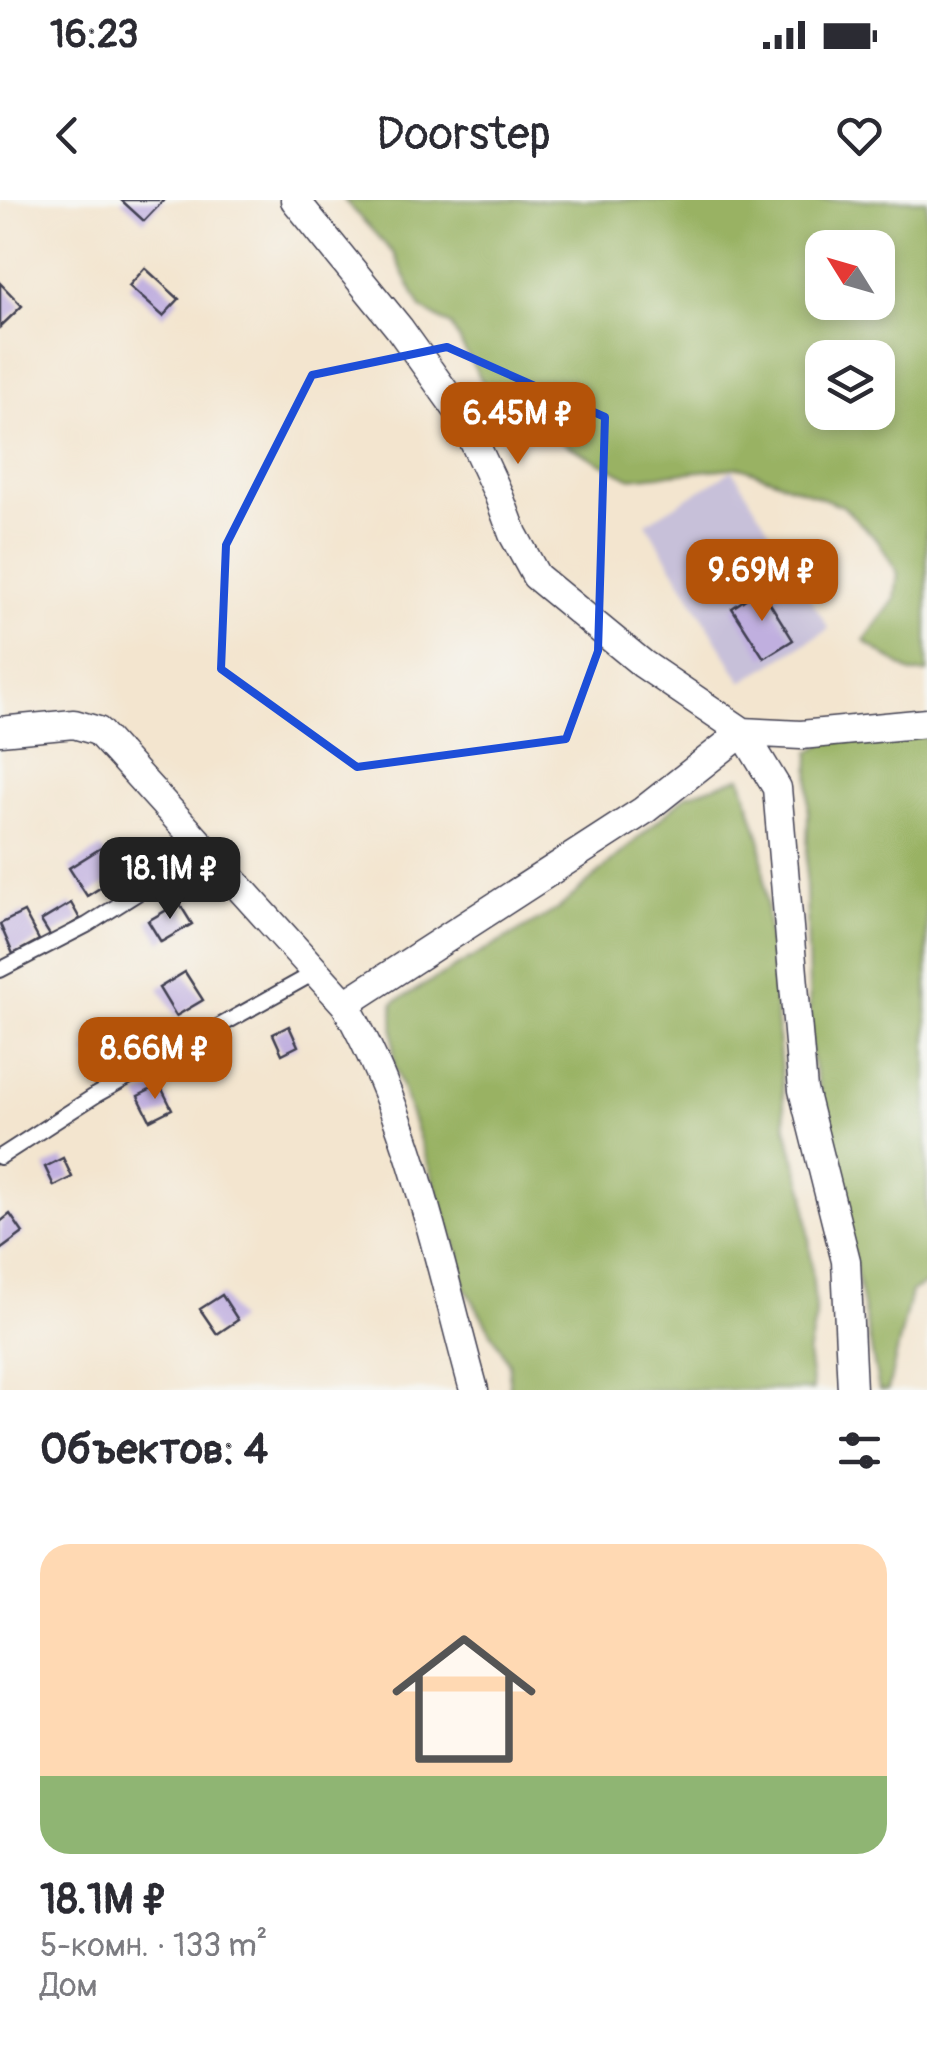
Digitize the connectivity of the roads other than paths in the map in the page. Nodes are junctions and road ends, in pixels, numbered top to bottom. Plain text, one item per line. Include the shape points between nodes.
1 (295, 200) edge
2 (927, 723) edge
3 (0, 731) edge
4 (743, 732) junction
5 (206, 850) junction
6 (0, 970) edge
7 (316, 972) junction
8 (345, 1004) junction
9 (0, 1157) edge
10 (474, 1390) edge
11 (852, 1390) edge

1 - 4 street via 462,416 536,576 643,664
2 - 4 street via 800,735
3 - 5 street via 74,724 98,731
4 - 8 street via 643,811
4 - 11 street via 777,788 803,1090 846,1261
5 - 6 lane
5 - 7 street
7 - 8 street
7 - 9 lane via 96,1095
8 - 10 street via 368,1044 409,1156

